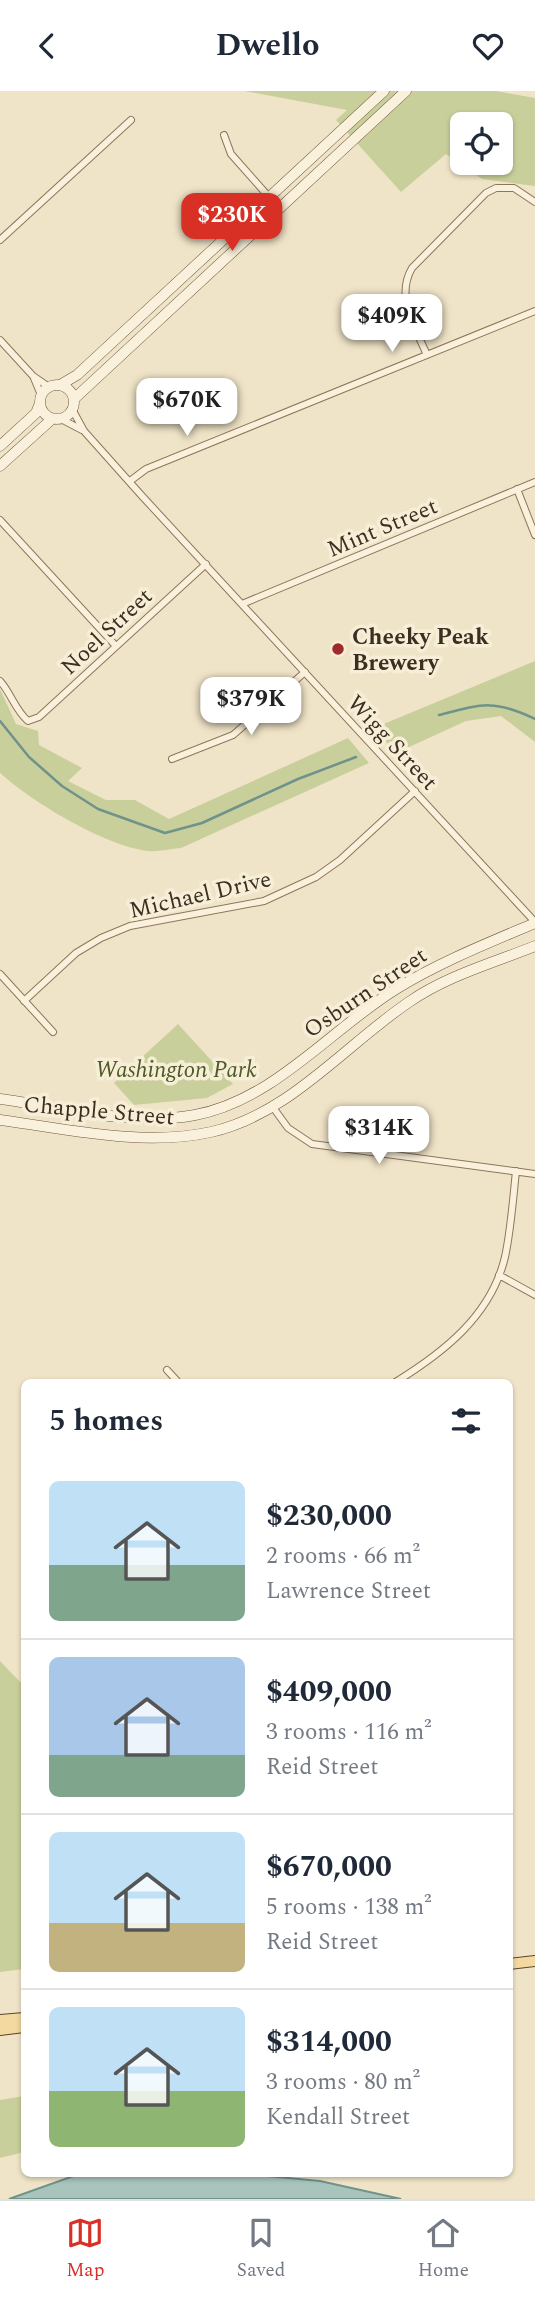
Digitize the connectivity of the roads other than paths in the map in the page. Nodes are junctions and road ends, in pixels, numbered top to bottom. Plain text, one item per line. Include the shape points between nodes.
1 (383, 91) edge
2 (407, 91) edge
3 (131, 120) dead end
4 (224, 135) dead end
5 (270, 197) junction
6 (535, 202) edge
7 (279, 208) junction
8 (0, 240) edge
9 (165, 294) junction
10 (175, 304) junction
11 (535, 311) edge
12 (0, 340) edge
13 (427, 355) junction
14 (33, 376) junction
15 (55, 386) junction
16 (40, 399) junction
17 (73, 404) junction
18 (57, 419) junction
19 (84, 431) junction
20 (0, 446) edge
21 (0, 466) edge
22 (130, 481) junction
23 (535, 482) edge
24 (517, 489) junction
25 (0, 520) edge
26 (535, 535) edge
27 (205, 563) junction
28 (242, 604) junction
29 (115, 645) junction
30 (305, 671) junction
31 (0, 681) edge
32 (172, 759) dead end
33 (415, 791) junction
34 (535, 922) edge
35 (535, 946) edge
36 (0, 974) edge
37 (24, 1001) junction
38 (53, 1033) dead end
39 (262, 1089) junction
40 (0, 1099) edge
41 (272, 1106) junction
42 (0, 1120) edge
43 (516, 1171) junction
44 (535, 1174) edge
45 (499, 1275) junction
46 (535, 1295) edge
47 (167, 1370) dead end
48 (175, 1379) edge
49 (401, 1379) edge
50 (535, 1961) edge
51 (513, 1964) edge
52 (21, 2018) edge
53 (0, 2020) edge
54 (21, 2027) edge
55 (0, 2030) edge

1 - 5 street
2 - 7 street
3 - 8 street
4 - 5 street via 231,154
5 - 7 street
5 - 9 street
6 - 13 street via 514,187 490,191 411,268 404,295
7 - 10 street
9 - 10 street
9 - 15 street via 70,381
10 - 17 street
11 - 13 street
12 - 14 street
13 - 22 street via 146,469
14 - 15 street
14 - 16 street
15 - 16 street
15 - 17 street via 69,390
16 - 18 street via 43,413
16 - 20 street via 32,417
17 - 18 street
17 - 19 street, Wigg Street
18 - 19 street, Wigg Street
18 - 21 street
19 - 22 street, Wigg Street
22 - 27 street, Wigg Street
23 - 24 street, Mint Street
24 - 26 street
24 - 28 street, Mint Street
25 - 29 street
27 - 28 street, Wigg Street
27 - 29 street, Noel Street
28 - 30 street, Wigg Street
29 - 31 street, Noel Street via 39,717 28,721
30 - 32 street via 233,735
30 - 33 street, Wigg Street
33 - 34 street, Wigg Street
33 - 37 street, Michael Drive via 340,860 308,882 236,909 130,926 108,935 76,953
34 - 39 street, Osburn Street via 396,989
35 - 41 street, Osburn Street via 419,996
36 - 37 street
37 - 38 street
39 - 40 street, Chapple Street via 215,1109 166,1117 130,1117
39 - 41 street
41 - 42 street, Chapple Street via 219,1129 170,1137 132,1137
41 - 43 street via 288,1128 312,1143
43 - 44 street
43 - 45 street
45 - 46 street
45 - 49 street via 458,1338
47 - 48 street
50 - 51 main road
52 - 53 main road
54 - 55 main road

